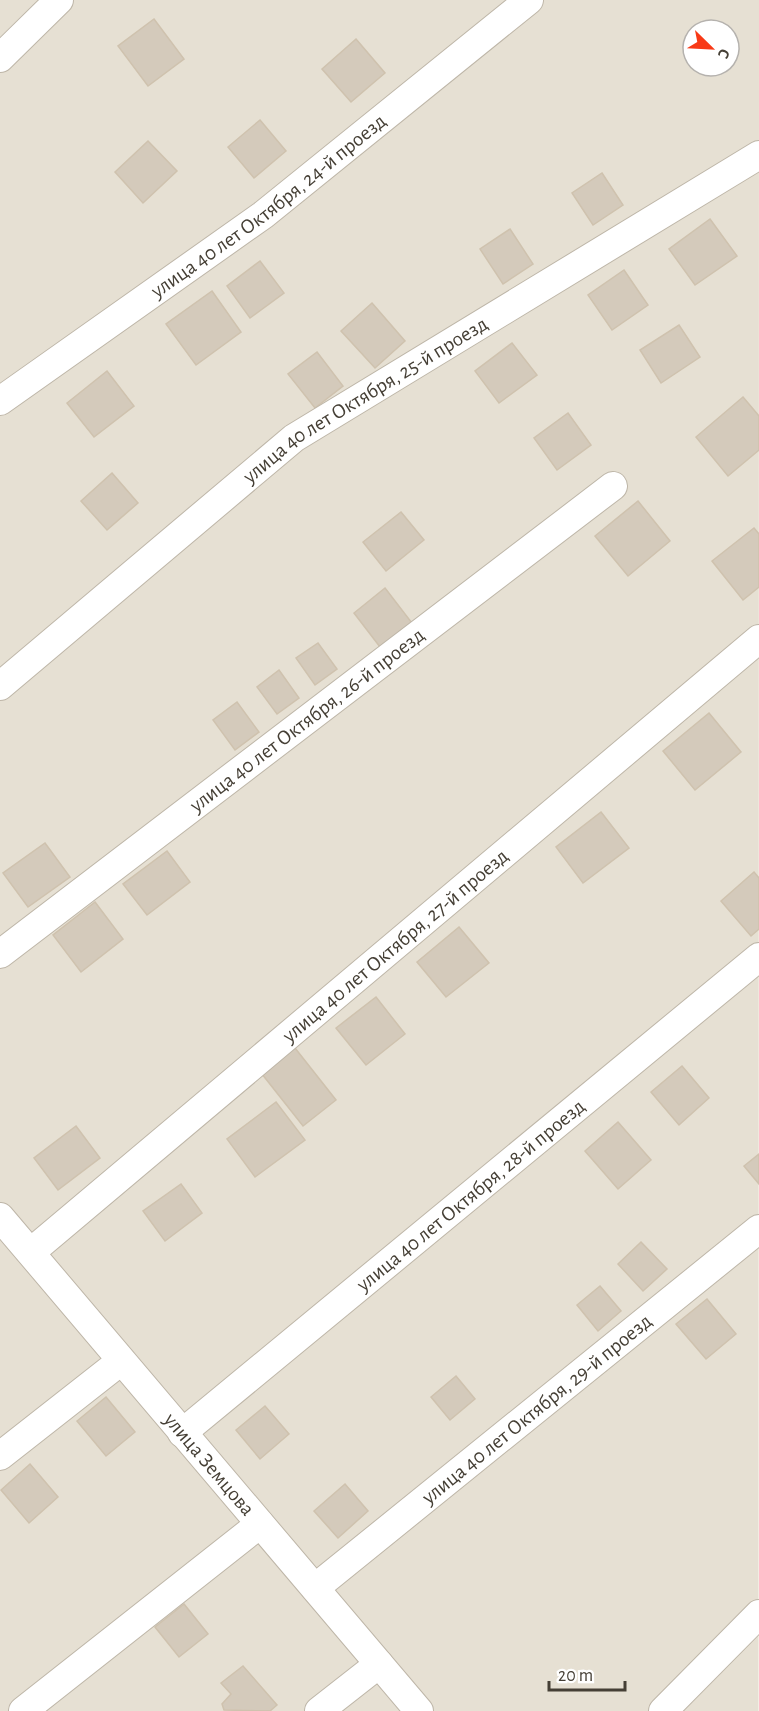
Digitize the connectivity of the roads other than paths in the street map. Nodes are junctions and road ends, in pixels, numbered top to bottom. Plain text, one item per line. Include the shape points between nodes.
1 (59, 0) edge
2 (529, 0) edge
3 (0, 58) edge
4 (759, 155) edge
5 (0, 401) edge
6 (613, 486) dead end
7 (759, 639) edge
8 (0, 686) edge
9 (0, 954) edge
10 (759, 957) edge
11 (0, 1217) edge
12 (759, 1228) edge
13 (31, 1252) junction
14 (121, 1360) junction
15 (182, 1433) junction
16 (0, 1456) edge
17 (260, 1524) junction
18 (315, 1588) junction
19 (759, 1614) edge
20 (379, 1664) junction
21 (23, 1711) edge
22 (319, 1711) edge
23 (419, 1711) edge
24 (663, 1711) edge

1 - 3 street
2 - 5 street, улица 40 лет Октября, 24-й проезд via 263,215
4 - 8 street, улица 40 лет Октября, 25-й проезд via 294,438
6 - 9 street, улица 40 лет Октября, 26-й проезд
7 - 13 street, улица 40 лет Октября, 27-й проезд
10 - 15 street, улица 40 лет Октября, 28-й проезд
11 - 13 street, улица Земцова
12 - 18 street, улица 40 лет Октября, 29-й проезд
13 - 14 street, улица Земцова
14 - 15 street, улица Земцова
14 - 16 street
15 - 17 street, улица Земцова
17 - 18 street, улица Земцова
17 - 21 street
18 - 20 street, улица Земцова
19 - 24 street
20 - 22 street
20 - 23 street, улица Земцова

